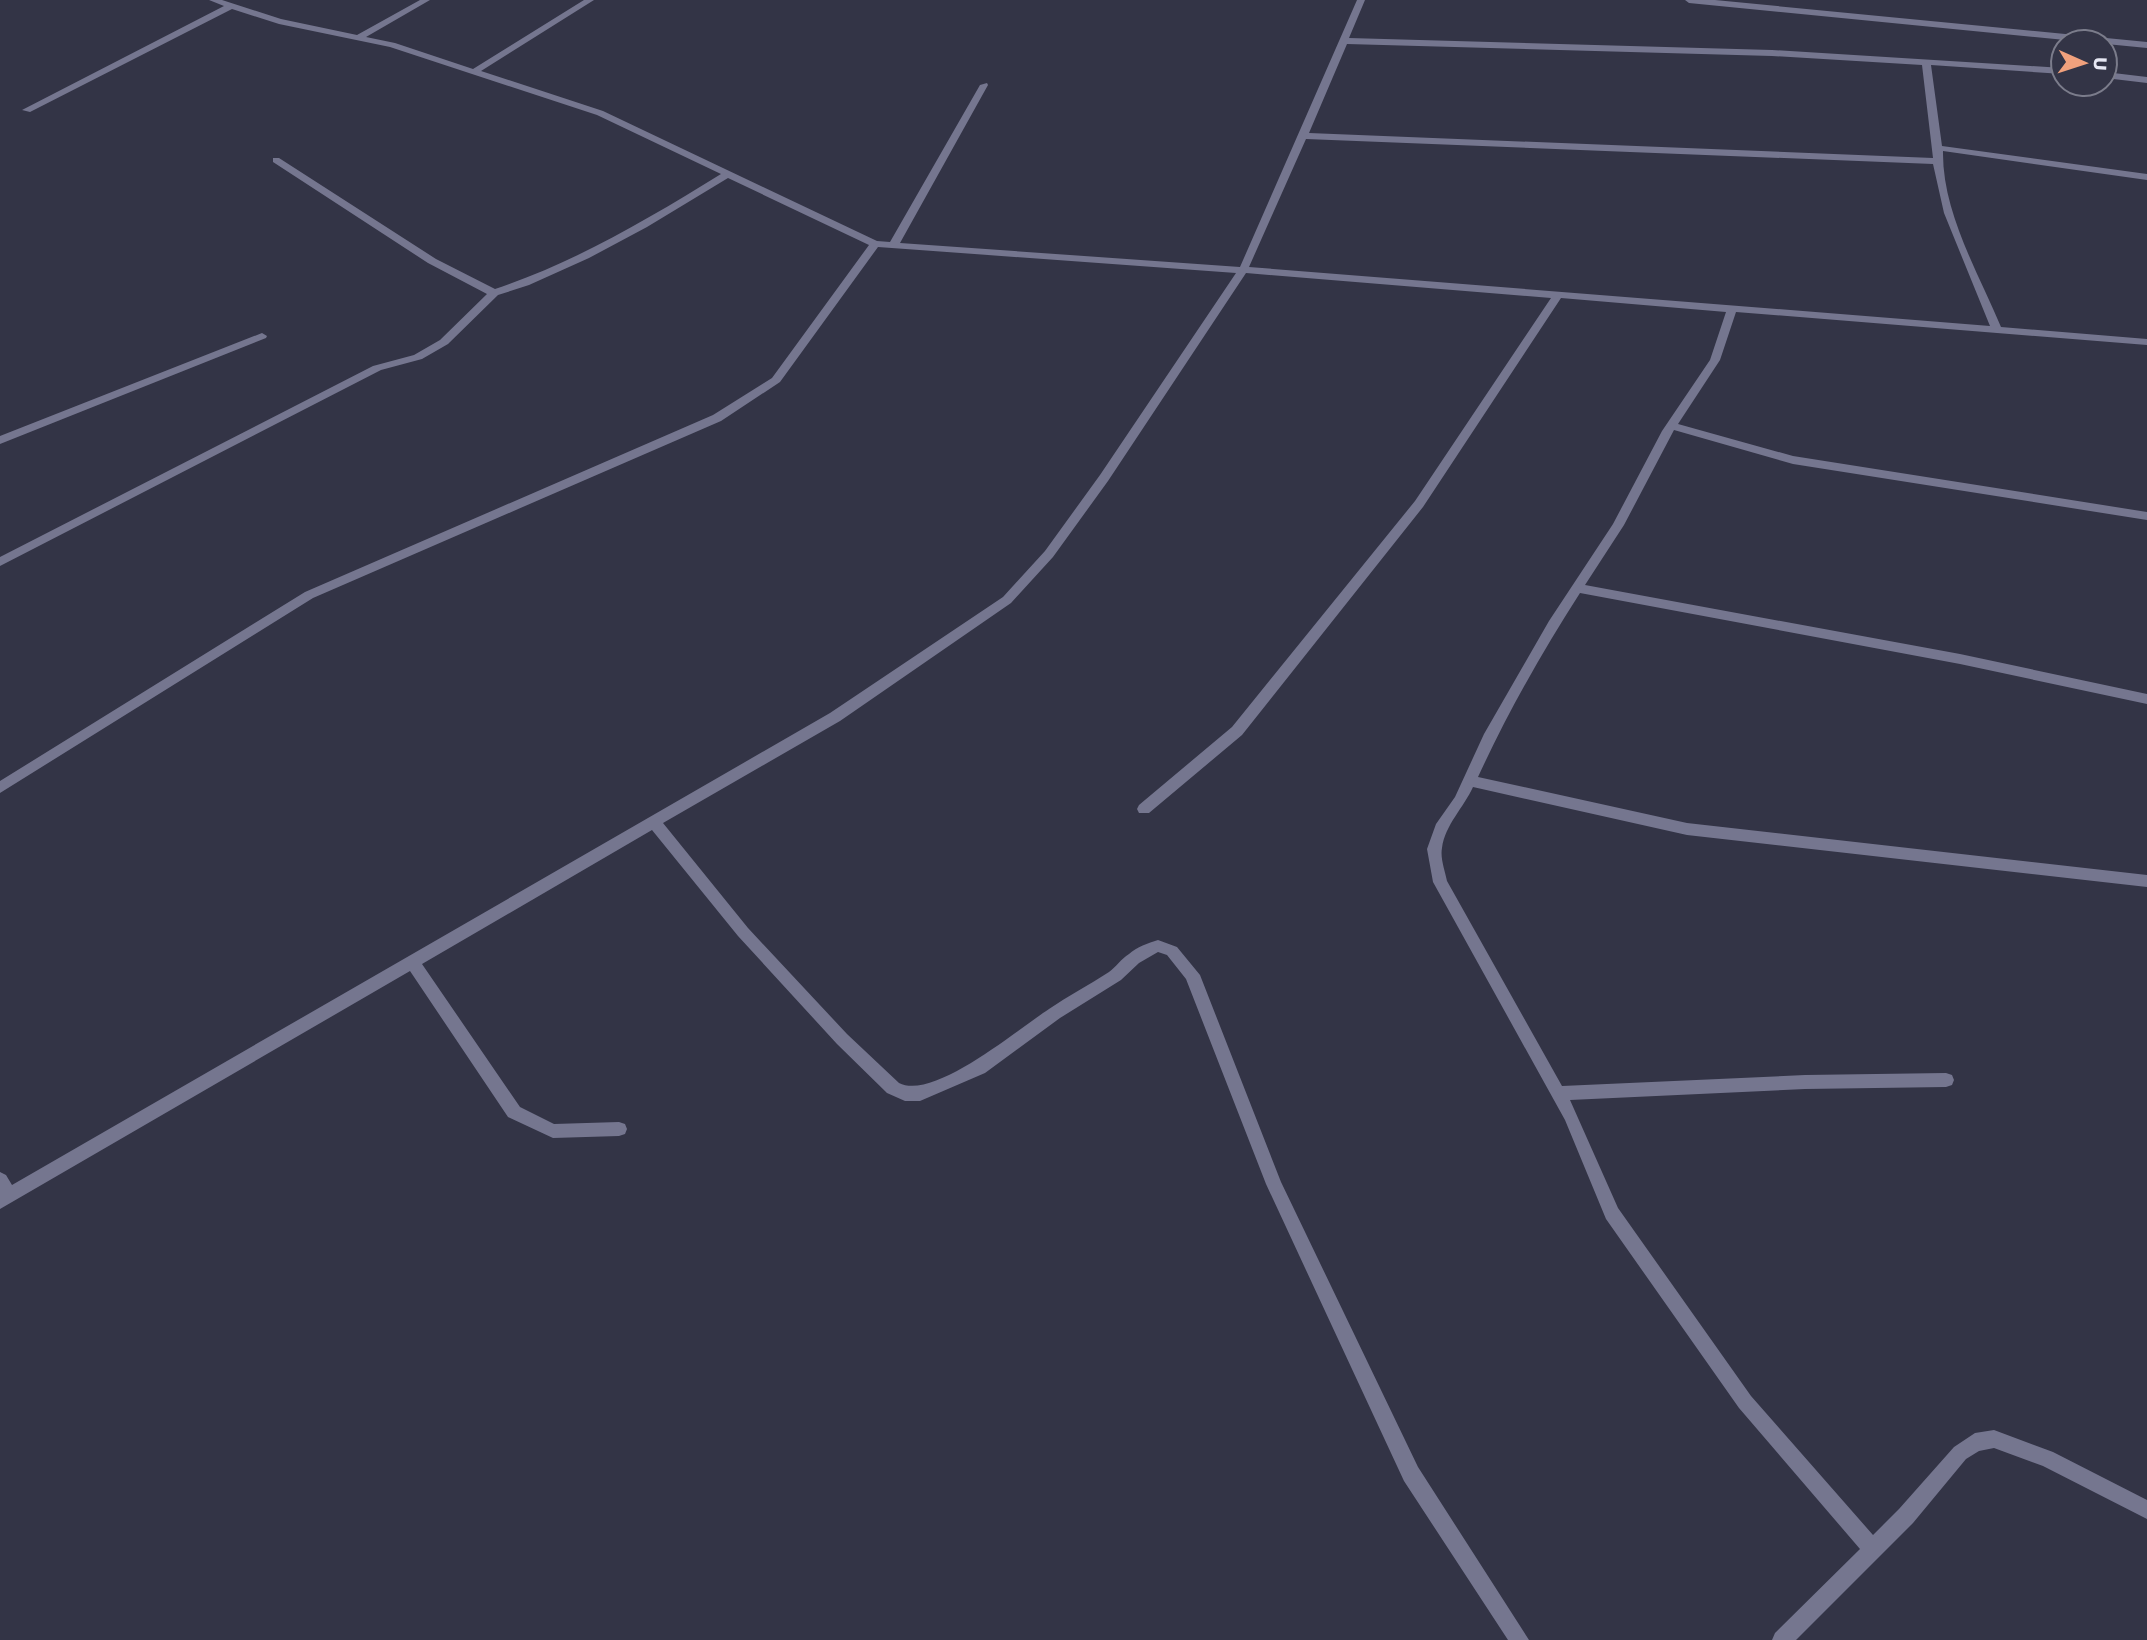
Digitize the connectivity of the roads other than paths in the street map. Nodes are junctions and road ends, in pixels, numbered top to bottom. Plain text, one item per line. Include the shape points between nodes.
1 (426, 0) edge
2 (590, 0) edge
3 (1361, 0) edge
4 (1689, 0) edge
5 (217, 1) edge
6 (231, 6) junction
7 (358, 38) junction
8 (1346, 41) junction
9 (2147, 46) edge
10 (1926, 62) junction
11 (2049, 70) edge
12 (474, 72) junction
13 (2119, 77) edge
14 (2147, 80) edge
15 (984, 85) dead end
16 (27, 110) dead end
17 (1305, 136) junction
18 (1938, 148) junction
19 (276, 160) dead end
20 (1936, 161) junction
21 (728, 174) junction
22 (2147, 177) edge
23 (875, 244) junction
24 (894, 246) junction
25 (1243, 270) junction
26 (494, 293) junction
27 (1558, 295) junction
28 (1732, 309) junction
29 (1996, 328) junction
30 (262, 336) dead end
31 (2147, 342) edge
32 (1672, 426) junction
33 (0, 440) edge
34 (2147, 516) edge
35 (0, 562) edge
36 (1577, 588) junction
37 (2147, 699) edge
38 (1470, 781) junction
39 (0, 788) edge
40 (1144, 809) dead end
41 (654, 822) junction
42 (2147, 881) edge
43 (412, 962) junction
44 (1946, 1080) dead end
45 (1558, 1093) junction
46 (620, 1129) dead end
47 (0, 1180) edge
48 (4, 1198) edge
49 (2147, 1510) edge
50 (1872, 1548) junction
51 (1519, 1640) edge
52 (1782, 1640) edge

1 - 7 street
2 - 12 street
3 - 8 street
4 - 9 street
5 - 6 street
6 - 7 street
6 - 16 street
7 - 12 street
8 - 10 street
8 - 17 street
10 - 11 street
10 - 18 street
12 - 21 street via 600,113
13 - 14 street
15 - 24 street
17 - 20 street
17 - 25 street
18 - 20 street
18 - 22 street
19 - 26 street via 432,261
20 - 29 street via 1951,215
21 - 23 street
21 - 26 street via 635,232
23 - 24 street
23 - 39 street via 776,380 717,418 309,595
24 - 25 street
25 - 27 street
25 - 41 street via 1104,478 1049,554 1007,600 835,717
26 - 35 street via 444,342 418,357 377,368
27 - 28 street
27 - 40 street via 1419,504 1237,731
28 - 29 street
28 - 32 street via 1715,360
29 - 31 street
30 - 33 street
32 - 34 street via 1793,460
32 - 36 street
36 - 37 street via 1960,659
36 - 38 street via 1491,734
38 - 42 street via 1687,828
38 - 45 street via 1443,824 1434,849 1440,882
41 - 43 street
41 - 51 street via 743,932 842,1039 905,1094 920,1094 979,1068 1146,951 1158,946 1172,951 1192,975 1274,1184 1411,1474
43 - 46 street via 514,1112 553,1131
43 - 48 street
44 - 45 street
45 - 50 street via 1612,1213 1745,1402
47 - 48 street
49 - 50 street via 2047,1458 1985,1440 1960,1453
50 - 52 street

